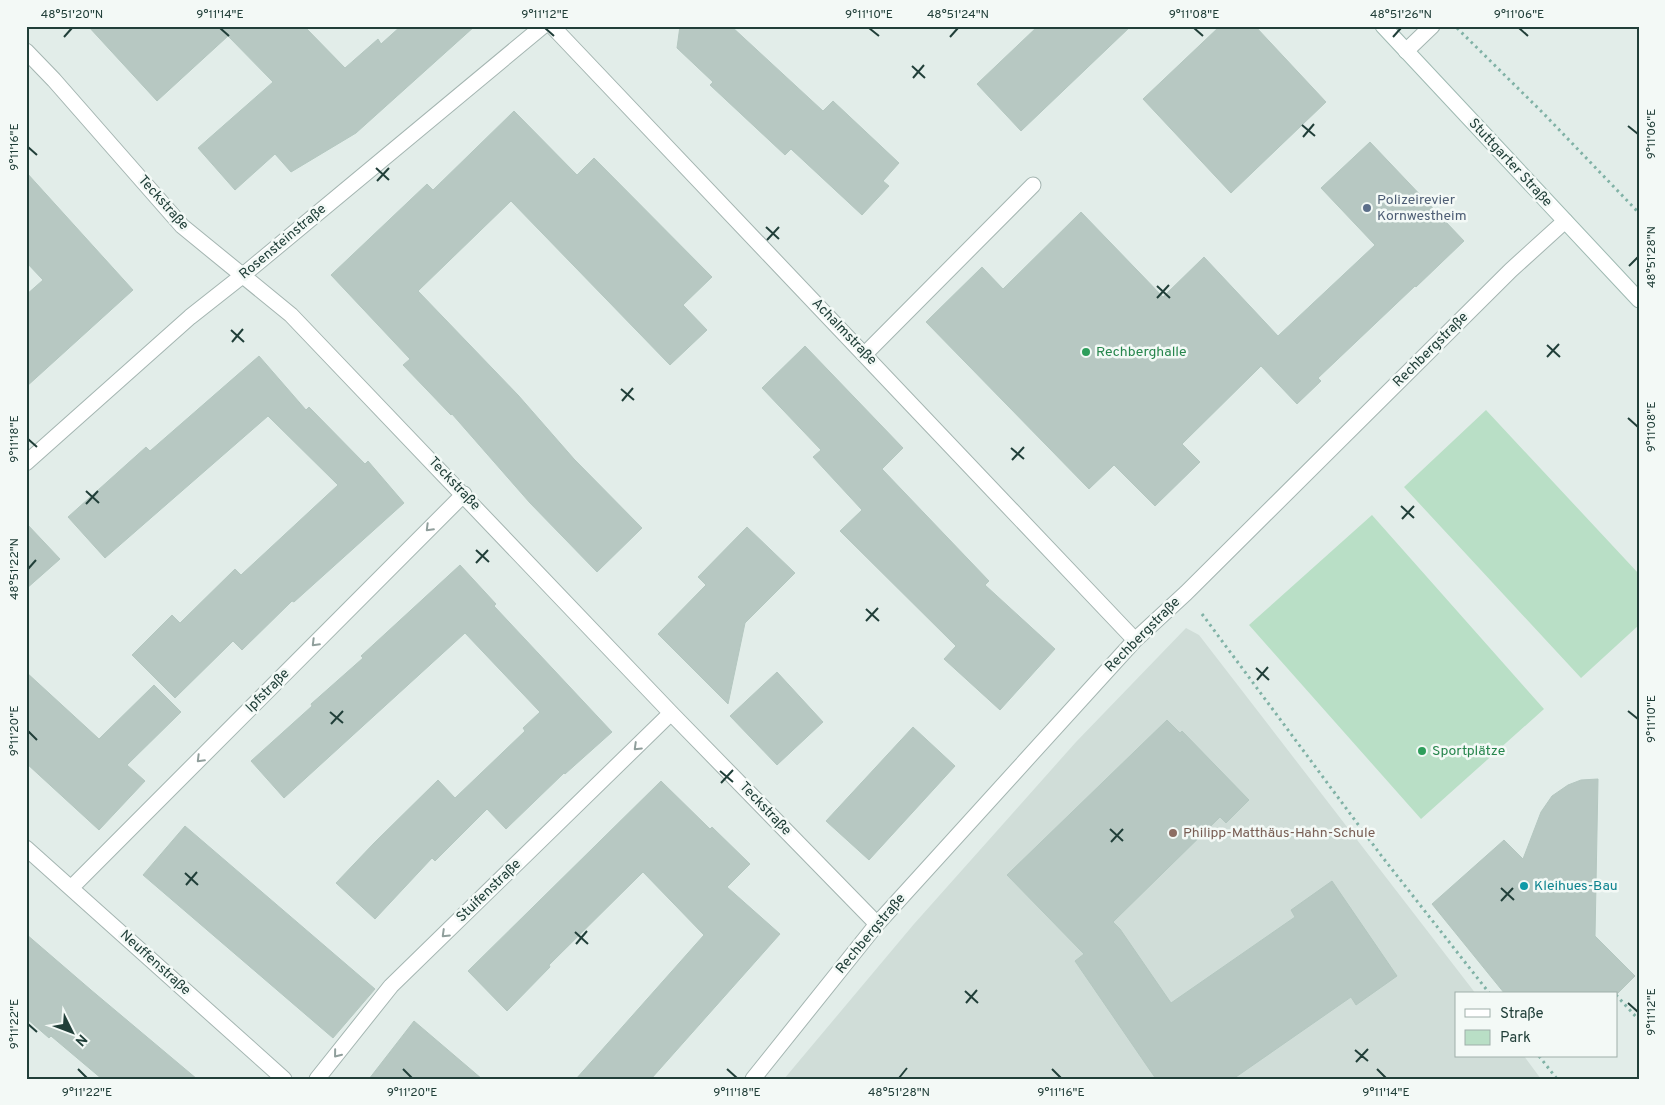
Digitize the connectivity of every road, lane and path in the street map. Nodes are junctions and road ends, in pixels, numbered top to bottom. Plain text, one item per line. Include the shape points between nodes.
1 (543, 26) edge
2 (552, 26) edge
3 (1382, 26) edge
4 (1432, 26) edge
5 (1455, 26) edge
6 (26, 51) edge
7 (1406, 51) junction
8 (1033, 185) dead end
9 (1639, 214) edge
10 (1565, 221) junction
11 (242, 276) junction
12 (1639, 300) edge
13 (865, 354) junction
14 (26, 463) edge
15 (464, 494) junction
16 (1186, 593) junction
17 (1135, 640) junction
18 (672, 713) junction
19 (26, 848) edge
20 (71, 888) junction
21 (877, 924) junction
22 (1488, 992) edge
23 (1618, 997) edge
24 (1639, 1020) edge
25 (1541, 1058) edge
26 (284, 1079) edge
27 (317, 1079) edge
28 (753, 1079) edge
29 (1557, 1079) edge

1 - 11 street, Rosensteinstraße
2 - 13 street, Achalmstraße
3 - 7 street, Stuttgarter Straße
4 - 7 street
5 - 9 path
6 - 11 street, Teckstraße via 182,226
7 - 10 street, Stuttgarter Straße
8 - 13 street
10 - 12 street, Stuttgarter Straße
10 - 16 street, Rechbergstraße via 1511,270
11 - 14 street, Rosensteinstraße via 190,317
11 - 15 street, Teckstraße via 291,315
13 - 17 street, Achalmstraße
15 - 18 street, Teckstraße
15 -> 20 street, Ipfstraße
16 - 17 street, Rechbergstraße
16 - 22 path via 1380,854
17 - 21 street, Rechbergstraße
18 - 21 street, Teckstraße
18 -> 27 street, Stuifenstraße via 391,986
19 - 20 street, Neuffenstraße
20 - 26 street, Neuffenstraße
21 - 28 street, Rechbergstraße
23 - 24 path
25 - 29 path

